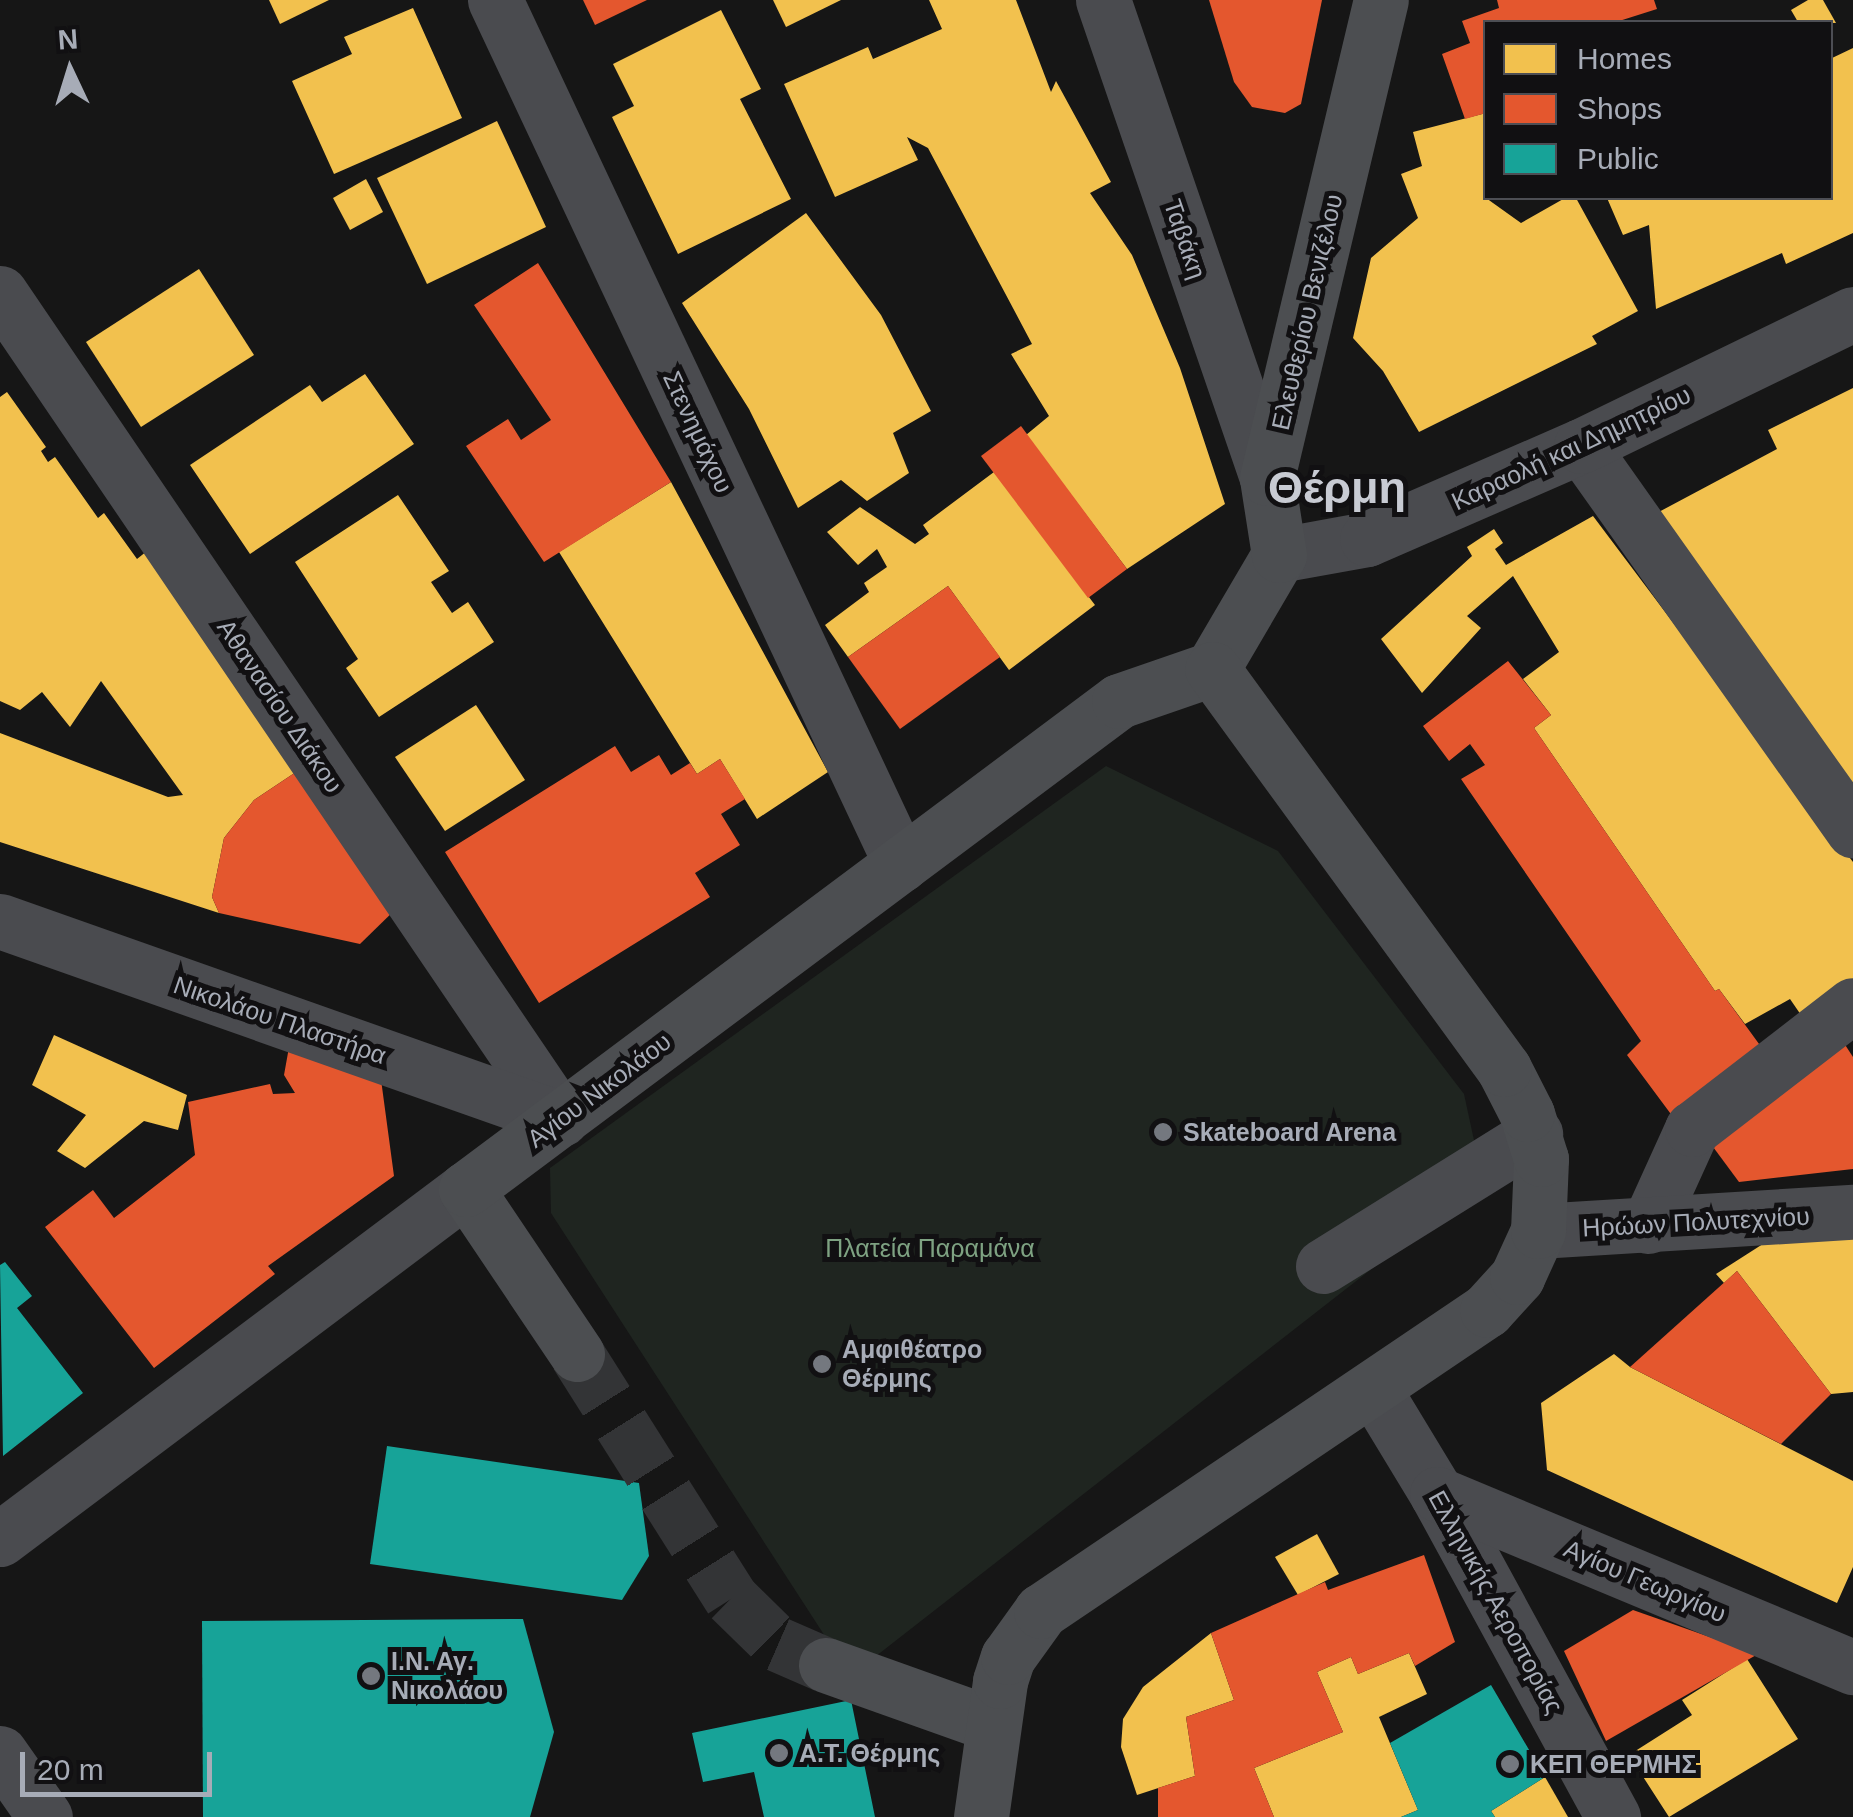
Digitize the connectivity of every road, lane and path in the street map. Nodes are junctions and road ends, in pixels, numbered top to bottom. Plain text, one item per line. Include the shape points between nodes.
1 (495, 0) edge
2 (1103, 0) edge
3 (1381, 0) edge
4 (0, 294) edge
5 (1853, 314) edge
6 (1581, 446) junction
7 (1267, 478) junction
8 (1279, 555) junction
9 (1212, 669) junction
10 (1853, 830) edge
11 (901, 864) junction
12 (0, 921) edge
13 (1853, 1006) edge
14 (560, 1119) junction
15 (1535, 1134) junction
16 (466, 1189) junction
17 (1853, 1212) edge
18 (1648, 1226) junction
19 (1538, 1231) junction
20 (1323, 1266) dead end
21 (577, 1354) tunnel mouth
22 (1374, 1390) junction
23 (1437, 1494) junction
24 (0, 1539) edge
25 (826, 1666) tunnel mouth
26 (1853, 1667) edge
27 (992, 1724) junction
28 (0, 1753) edge
29 (45, 1817) edge
30 (981, 1817) edge
31 (1613, 1817) edge

1 - 11 street, Στενημάχου
2 - 7 street, Ταβάκη
3 - 7 main road, Ελευθερίου Βενιζέλου
4 - 14 street, Αθανασίου Διάκου
5 - 6 street, Καραολή και Δημητρίου
6 - 8 street, Καραολή και Δημητρίου via 1366,540
6 - 10 street
7 - 8 main road, Ελευθερίου Βενιζέλου
8 - 9 main road
9 - 11 main road, Αγίου Νικολάου via 1120,702
9 - 15 main road via 1496,1056
11 - 14 main road, Αγίου Νικολάου
12 - 14 street, Νικολάου Πλαστήρα
13 - 18 street via 1692,1129
14 - 16 main road, Αγίου Νικολάου
15 - 19 main road via 1544,1177
15 - 20 street
16 - 21 main road
16 - 24 street, Αγίου Νικολάου
17 - 18 street, Ηρώων Πολυτεχνίου
18 - 19 street, Ηρώων Πολυτεχνίου
19 - 22 main road via 1504,1295
22 - 23 street, Ελληνικής Αεροπορίας
22 - 27 main road via 1041,1611 1008,1657
23 - 26 street, Αγίου Γεωργίου
23 - 31 street, Ελληνικής Αεροπορίας
25 - 27 main road
27 - 30 main road
28 - 29 street

